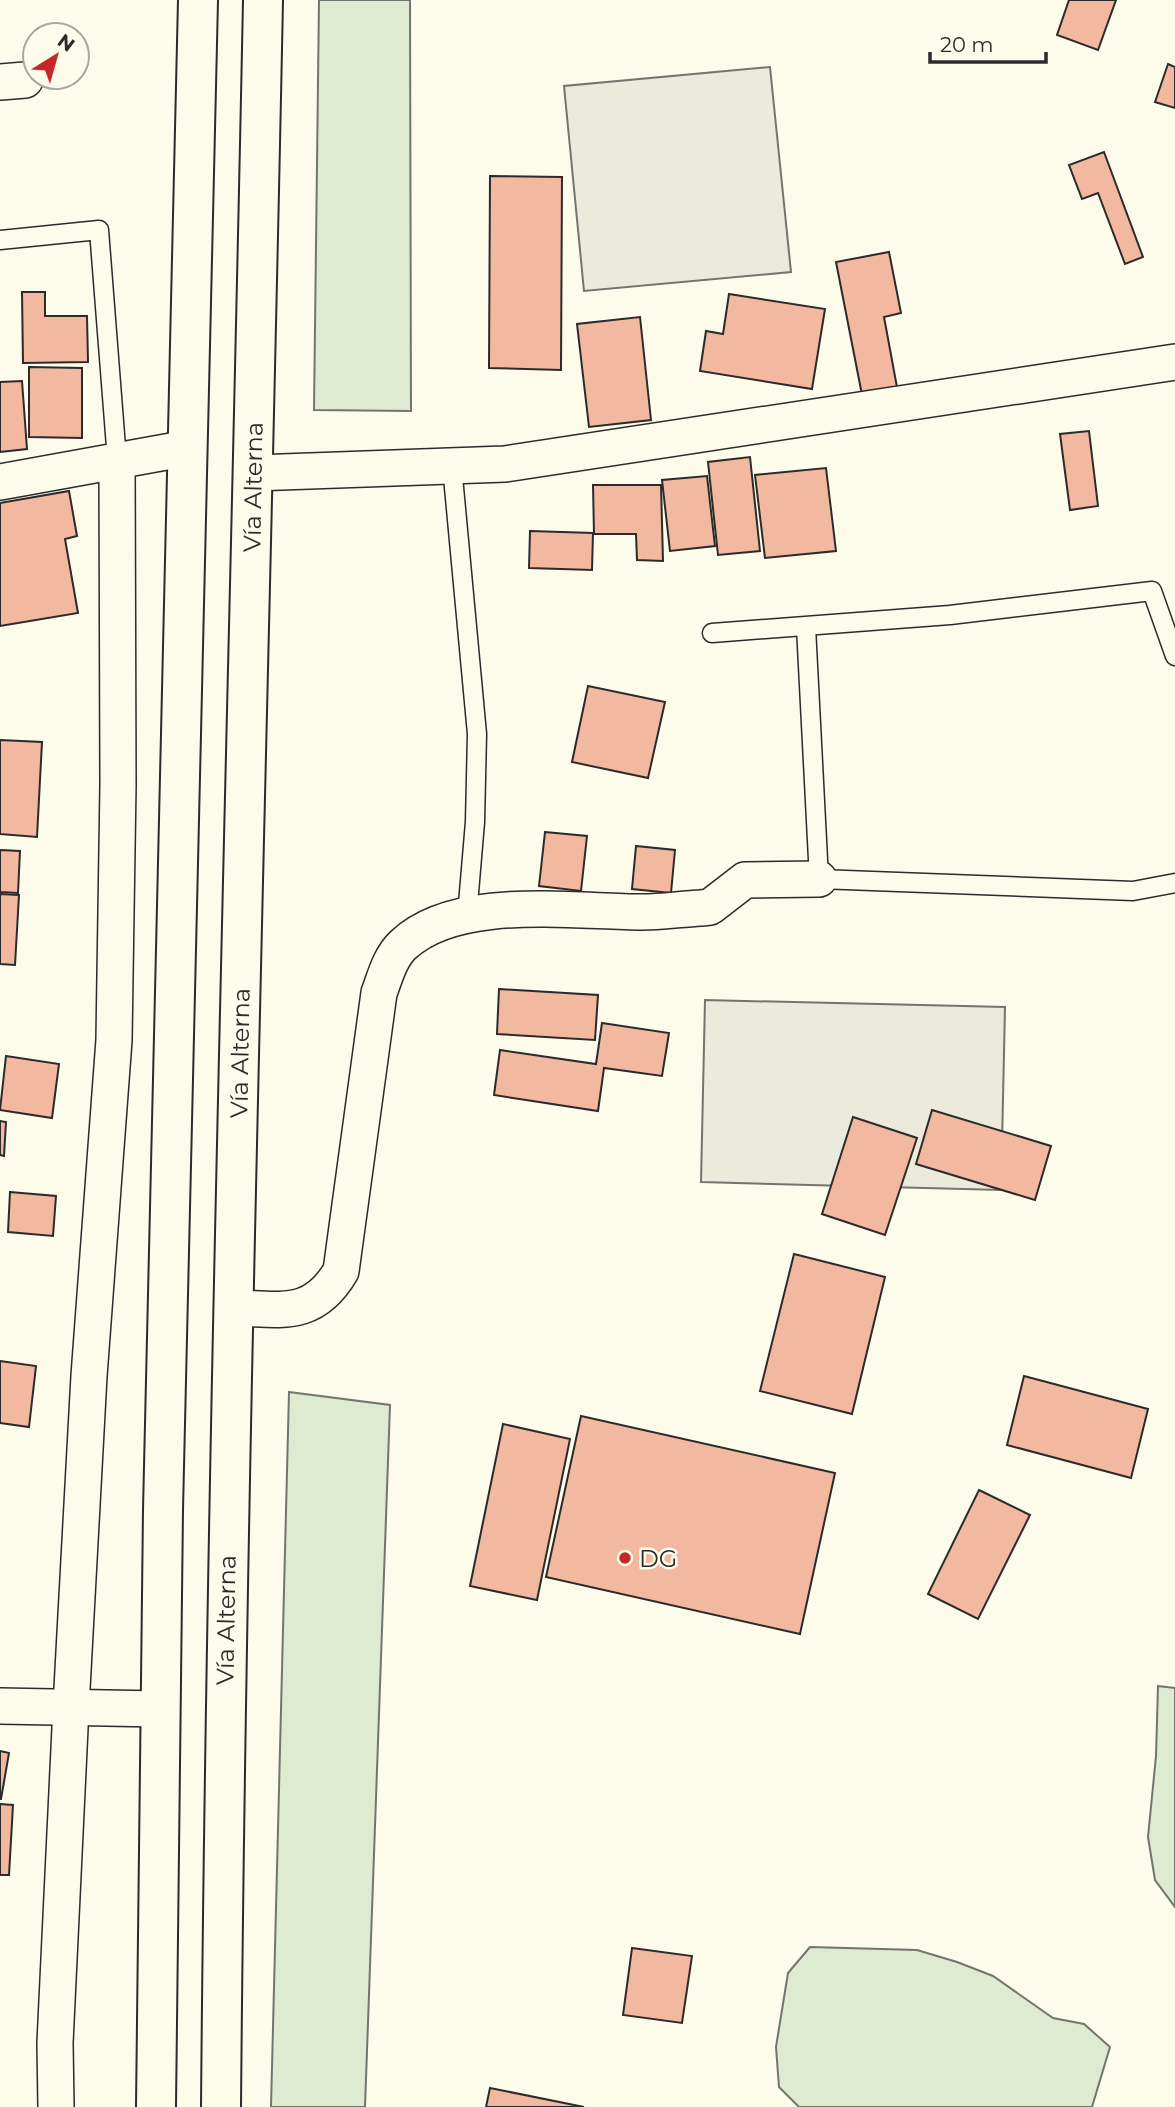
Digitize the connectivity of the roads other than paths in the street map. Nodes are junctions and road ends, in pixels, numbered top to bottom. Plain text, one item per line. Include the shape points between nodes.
1 (198, 0) edge
2 (263, 0) edge
3 (0, 240) edge
4 (1175, 362) edge
5 (188, 448) junction
6 (117, 460) junction
7 (452, 466) junction
8 (254, 472) junction
9 (0, 482) edge
10 (806, 627) junction
11 (712, 633) dead end
12 (1175, 656) edge
13 (819, 879) junction
14 (1175, 883) edge
15 (467, 916) junction
16 (233, 1308) junction
17 (0, 1706) edge
18 (71, 1707) junction
19 (160, 1709) junction
20 (56, 2107) edge
21 (156, 2107) edge
22 (220, 2107) edge

1 - 5 highway
2 - 8 highway, Vía Alterna
3 - 6 lane via 99,230
4 - 7 street via 505,464
5 - 6 street
5 - 19 highway
6 - 9 street
6 - 18 street via 114,1040
7 - 8 street
7 - 15 lane via 477,734
8 - 16 highway, Vía Alterna
10 - 11 lane
10 - 12 lane via 1152,590
10 - 13 lane
13 - 14 lane via 1133,891
13 - 15 street via 745,880 710,907 701,908 643,912 522,908
15 - 16 street via 403,945 379,992 341,1271 311,1304 296,1310
16 - 22 highway, Vía Alterna
17 - 18 street
18 - 19 street
18 - 20 street
19 - 21 highway

